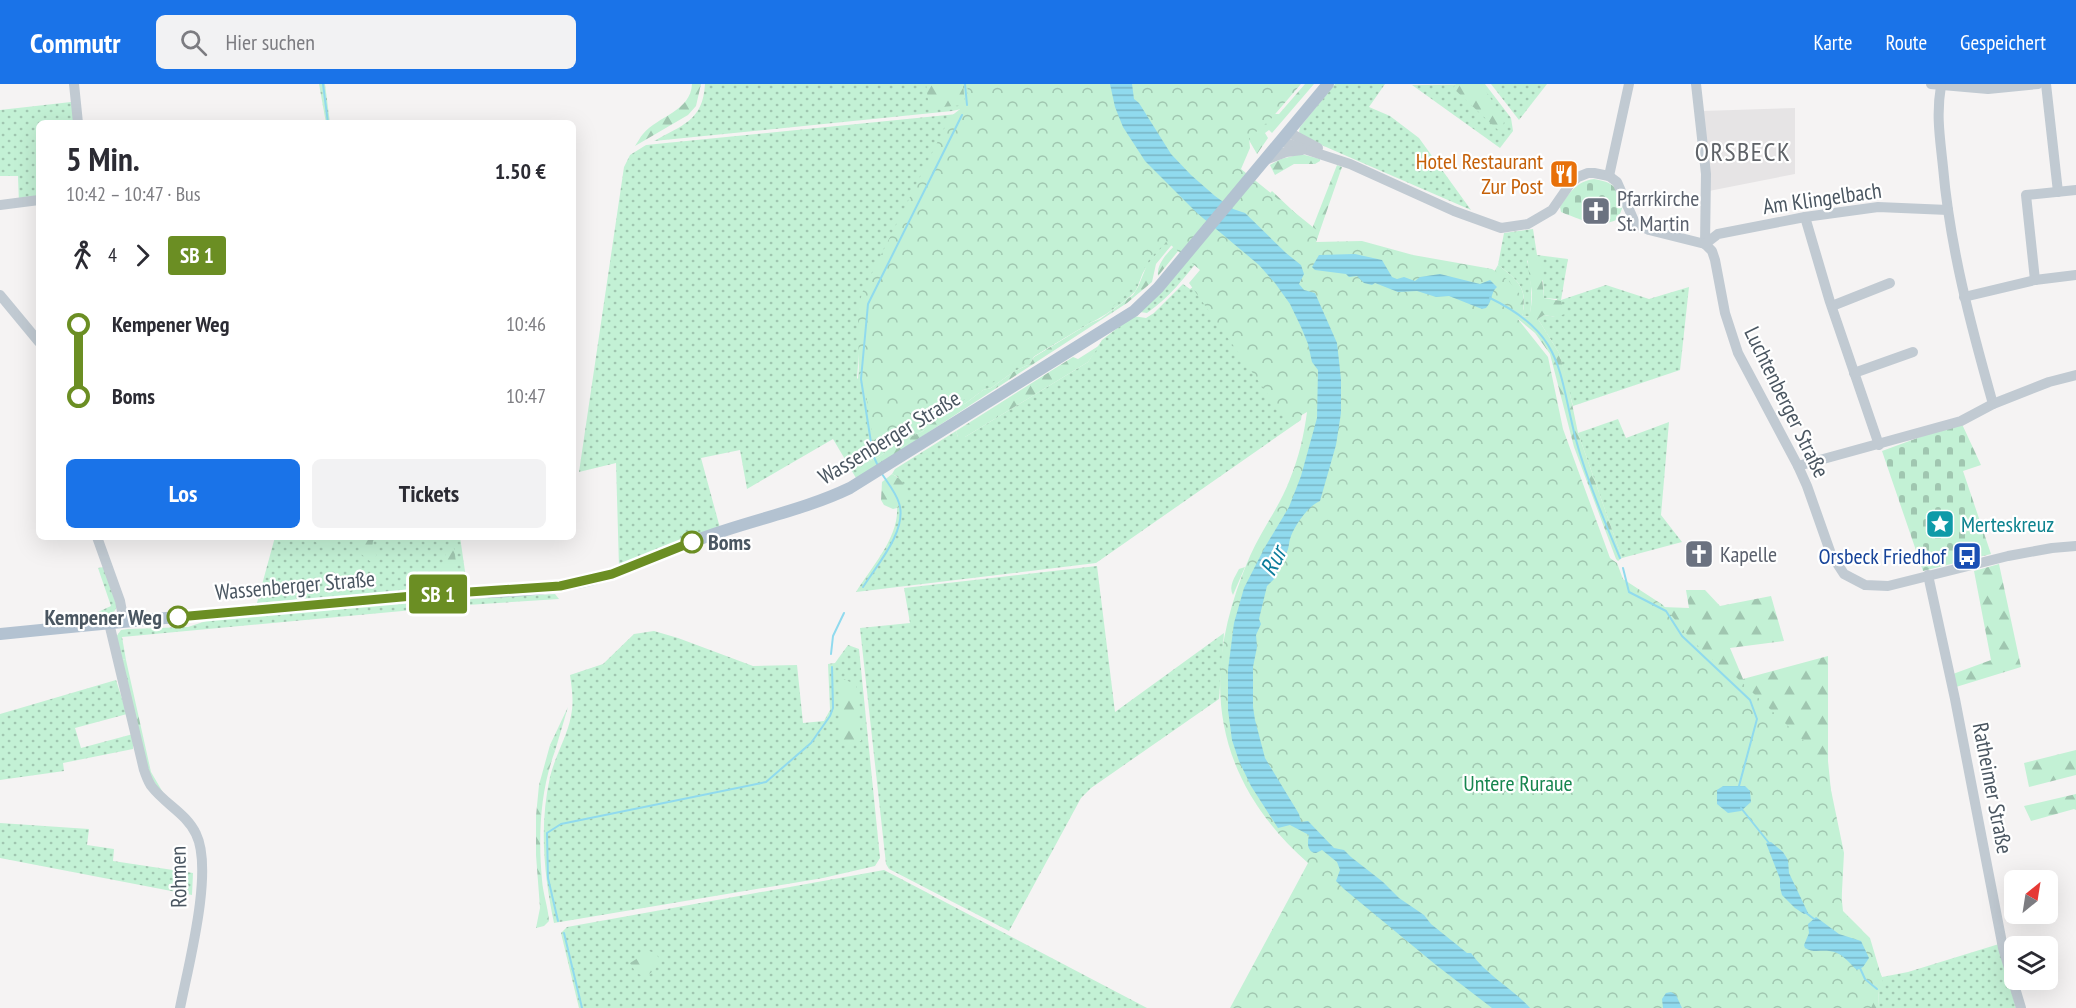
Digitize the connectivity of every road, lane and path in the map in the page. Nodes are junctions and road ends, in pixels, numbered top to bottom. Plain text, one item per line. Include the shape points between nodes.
1 (74, 84) edge
2 (1328, 84) edge
3 (1629, 84) edge
4 (1696, 84) edge
5 (2038, 84) edge
6 (2046, 84) edge
7 (1936, 85) edge
8 (78, 120) edge
9 (1284, 136) junction
10 (1305, 150) junction
11 (1331, 157) junction
12 (1265, 160) junction
13 (1609, 176) junction
14 (2076, 190) edge
15 (2058, 192) junction
16 (36, 200) edge
17 (0, 205) edge
18 (1948, 210) junction
19 (1804, 217) junction
20 (1705, 244) junction
21 (2076, 275) edge
22 (2035, 280) junction
23 (1890, 283) dead end
24 (0, 296) edge
25 (1964, 297) junction
26 (1832, 306) junction
27 (36, 338) edge
28 (1913, 352) dead end
29 (1854, 373) junction
30 (2076, 375) edge
31 (1994, 404) junction
32 (1879, 446) junction
33 (1798, 466) junction
34 (98, 540) edge
35 (2076, 546) edge
36 (1928, 575) junction
37 (124, 622) junction
38 (109, 623) junction
39 (0, 634) edge
40 (180, 1008) edge
41 (2021, 1008) edge

1 - 8 street
2 - 9 main road, Wassenberger Straße
3 - 13 street
4 - 20 street, Luchtenberger Straße via 1706,186
5 - 7 street via 1988,89
6 - 15 street
7 - 18 street
9 - 10 street
9 - 11 street
9 - 12 main road, Wassenberger Straße
10 - 11 street
10 - 12 street
11 - 13 street via 1501,228 1528,225 1552,210 1578,177 1588,173
12 - 37 main road, Wassenberger Straße via 1158,288 1134,311 850,488 816,503 701,538 624,570 580,583
13 - 20 street via 1622,190 1635,223
14 - 15 street
15 - 22 street via 2026,195
16 - 17 street
18 - 19 street, Am Klingelbach via 1878,207
18 - 25 street
19 - 20 street, Am Klingelbach via 1718,234
19 - 26 street
20 - 33 street, Luchtenberger Straße via 1715,260 1725,313 1738,353
21 - 22 street
22 - 25 street
23 - 26 street
24 - 27 street
25 - 31 street
26 - 29 street
28 - 29 street
29 - 32 street
30 - 31 street
31 - 32 street via 1961,421
32 - 33 street
33 - 36 street, Luchtenberger Straße via 1831,554 1844,574 1865,585 1877,586
34 - 37 street
35 - 36 street, Luchtenberger Straße via 2008,556
36 - 41 street, Ratheimer Straße via 2003,948
37 - 38 main road, Wassenberger Straße
38 - 39 main road, Wassenberger Straße
38 - 40 street, Rohmen via 144,770 151,785 188,821 201,847 201,899

